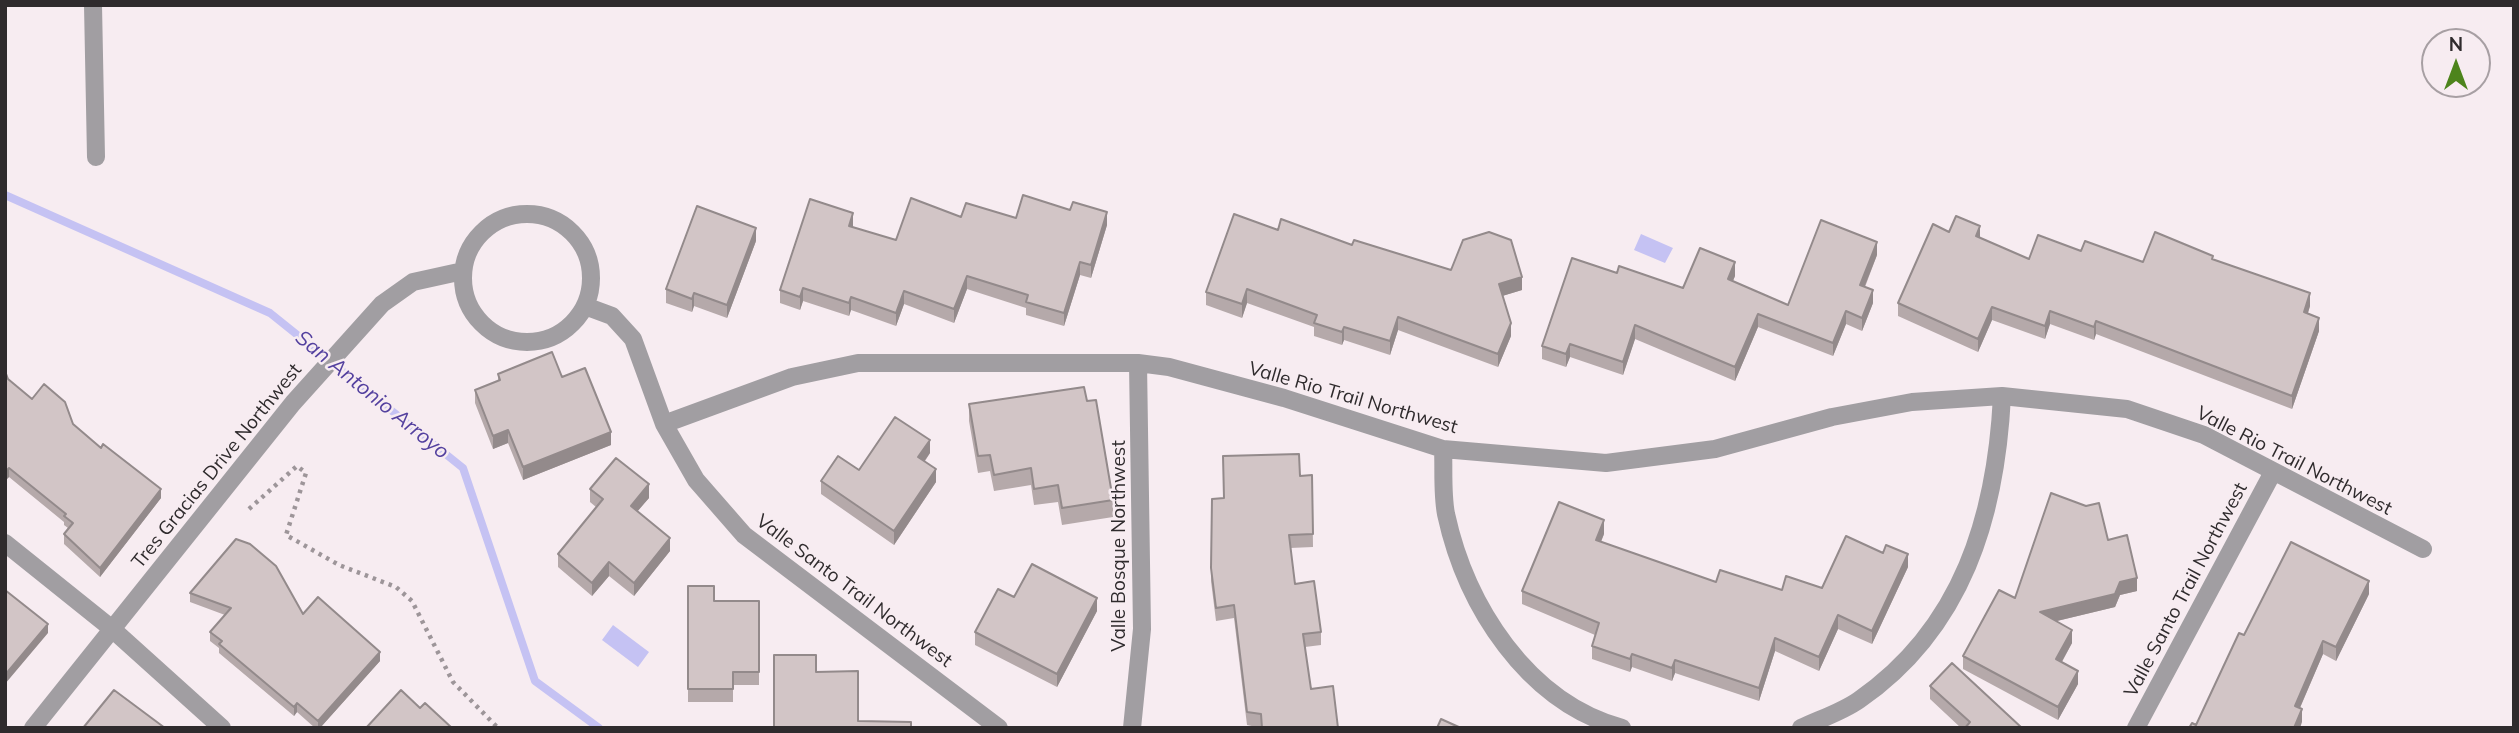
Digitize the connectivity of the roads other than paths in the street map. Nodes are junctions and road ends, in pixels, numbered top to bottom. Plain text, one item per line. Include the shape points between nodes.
1 (93, 5) edge
2 (96, 157) dead end
3 (463, 271) junction
4 (585, 306) junction
5 (1138, 363) junction
6 (2002, 396) junction
7 (664, 425) junction
8 (1443, 449) junction
9 (2273, 472) junction
10 (5, 543) edge
11 (2423, 549) dead end
12 (111, 628) junction
13 (33, 728) edge
14 (222, 728) edge
15 (999, 728) edge
16 (1132, 728) edge
17 (1622, 728) edge
18 (1801, 728) edge
19 (2136, 728) edge

1 - 2 street
3 - 4 street via 464,293 473,313 486,328 506,339 529,343 554,337 572,324
3 - 4 street via 475,241 501,219 523,214 551,218 570,229 590,261 592,284
3 - 12 street, Tres Gracias Drive Northwest via 413,282 382,304 293,402
4 - 7 street, Valle Santo Trail Northwest via 612,316 633,339
5 - 7 street, Valle Rio Trail Northwest via 858,363 792,377
5 - 8 street, Valle Rio Trail Northwest via 1284,398
5 - 16 street, Valle Bosque Northwest via 1142,629
6 - 8 street, Valle Rio Trail Northwest via 1912,402 1832,417 1715,449 1606,463
6 - 9 street, Valle Rio Trail Northwest via 2127,409 2204,435
6 - 18 street via 1999,456 1989,509 1970,562 1939,618 1902,663 1858,701
7 - 15 street, Valle Santo Trail Northwest via 696,480 744,536
8 - 17 street via 1446,512 1474,595 1518,662 1553,694 1601,722
9 - 11 street, Valle Rio Trail Northwest
9 - 19 street, Valle Santo Trail Northwest
10 - 12 street
12 - 13 street, Tres Gracias Drive Northwest
12 - 14 street

